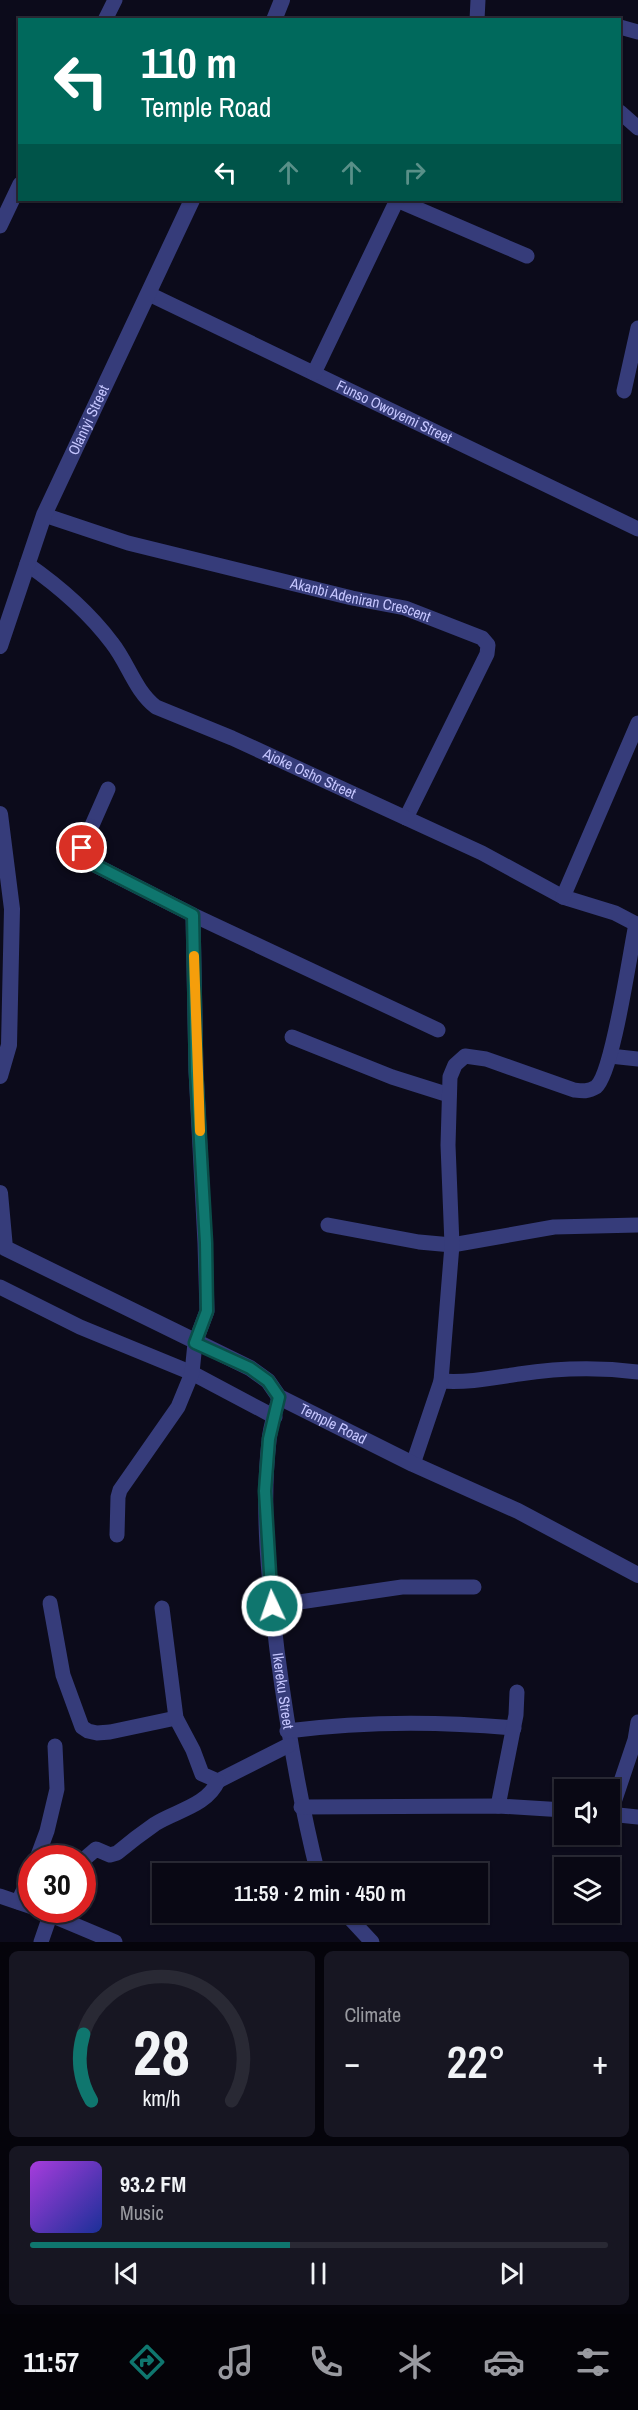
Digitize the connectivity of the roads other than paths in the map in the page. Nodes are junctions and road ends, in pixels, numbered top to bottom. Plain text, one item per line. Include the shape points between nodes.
1 (115, 0) edge
2 (282, 0) edge
3 (478, 0) edge
4 (106, 18) edge
5 (274, 18) edge
6 (477, 18) edge
7 (621, 27) edge
8 (638, 32) edge
9 (621, 113) edge
10 (638, 128) edge
11 (18, 188) edge
12 (192, 201) edge
13 (397, 201) edge
14 (399, 201) edge
15 (0, 226) edge
16 (528, 256) dead end
17 (149, 294) junction
18 (638, 328) edge
19 (314, 373) junction
20 (624, 391) dead end
21 (44, 515) junction
22 (638, 529) edge
23 (27, 564) junction
24 (0, 646) edge
25 (638, 723) edge
26 (108, 789) dead end
27 (0, 814) edge
28 (406, 818) junction
29 (563, 897) junction
30 (193, 915) junction
31 (637, 925) edge
32 (438, 1030) dead end
33 (292, 1037) dead end
34 (610, 1056) junction
35 (638, 1059) edge
36 (0, 1076) edge
37 (449, 1095) junction
38 (0, 1193) edge
39 (327, 1225) dead end
40 (638, 1225) edge
41 (452, 1245) junction
42 (3, 1247) edge
43 (0, 1287) edge
44 (195, 1343) junction
45 (638, 1371) edge
46 (192, 1373) junction
47 (441, 1381) junction
48 (279, 1397) junction
49 (274, 1417) junction
50 (413, 1464) junction
51 (117, 1535) dead end
52 (638, 1575) edge
53 (474, 1587) dead end
54 (50, 1603) dead end
55 (272, 1606) junction
56 (162, 1608) dead end
57 (517, 1692) dead end
58 (176, 1718) junction
59 (638, 1722) edge
60 (514, 1728) junction
61 (288, 1738) junction
62 (56, 1746) dead end
63 (218, 1781) junction
64 (620, 1784) edge
65 (498, 1806) junction
66 (301, 1807) junction
67 (554, 1809) edge
68 (620, 1815) edge
69 (638, 1817) edge
70 (42, 1845) edge
71 (96, 1849) edge
72 (315, 1863) edge
73 (0, 1896) edge
74 (18, 1902) edge
75 (39, 1923) edge
76 (72, 1923) edge
77 (354, 1923) edge
78 (40, 1942) edge
79 (115, 1942) edge
80 (372, 1942) edge

1 - 4 street
2 - 5 street
3 - 6 street
7 - 8 street
9 - 10 street
11 - 15 street
12 - 17 street, Olaniyi Street
13 - 19 street
14 - 16 street
17 - 19 street, Funso Owoyemi Street
17 - 21 street, Olaniyi Street
18 - 20 street
19 - 22 street, Funso Owoyemi Street
21 - 23 street, Olaniyi Street
21 - 28 street, Akanbi Adeniran Crescent via 128,543 405,608 482,638 488,645 487,654
23 - 24 street, Olaniyi Street
23 - 28 street, Ajoke Osho Street via 85,610 114,644 146,700 156,707
25 - 29 street
26 - 30 street via 82,855 104,872
27 - 36 street via 12,909 9,1045
28 - 29 street, Ajoke Osho Street
29 - 31 street, Ajoke Osho Street via 615,913
30 - 32 street
30 - 44 street via 207,1311
31 - 34 street
33 - 37 street via 374,1071
34 - 35 street
34 - 37 street via 598,1085 586,1092 486,1059 465,1056 450,1077
37 - 41 street
38 - 42 street
39 - 41 street
40 - 41 street via 554,1227
41 - 47 street
42 - 44 street, Temple Road
43 - 46 street via 80,1327
44 - 46 street
44 - 48 street, Temple Road via 250,1368 268,1381
45 - 47 street via 566,1369 464,1382
46 - 49 street
46 - 51 street via 178,1407 120,1490
47 - 50 street
48 - 49 street, Ikereku Street
48 - 50 street, Temple Road
49 - 55 street, Ikereku Street via 265,1491
50 - 52 street, Temple Road via 518,1511
53 - 55 street via 402,1587
54 - 58 street via 63,1675 82,1727 110,1732
55 - 61 street, Ikereku Street
56 - 58 street
57 - 60 street
58 - 63 street via 202,1774
59 - 64 street
60 - 61 street via 417,1722 336,1724
60 - 65 street
61 - 63 street
61 - 66 street, Ikereku Street
62 - 70 street via 57,1790
63 - 71 street via 203,1798 157,1823 117,1853 110,1855
65 - 66 street
65 - 67 street
66 - 72 street, Ikereku Street
68 - 69 street
73 - 74 street
75 - 78 street
76 - 79 street
77 - 80 street

